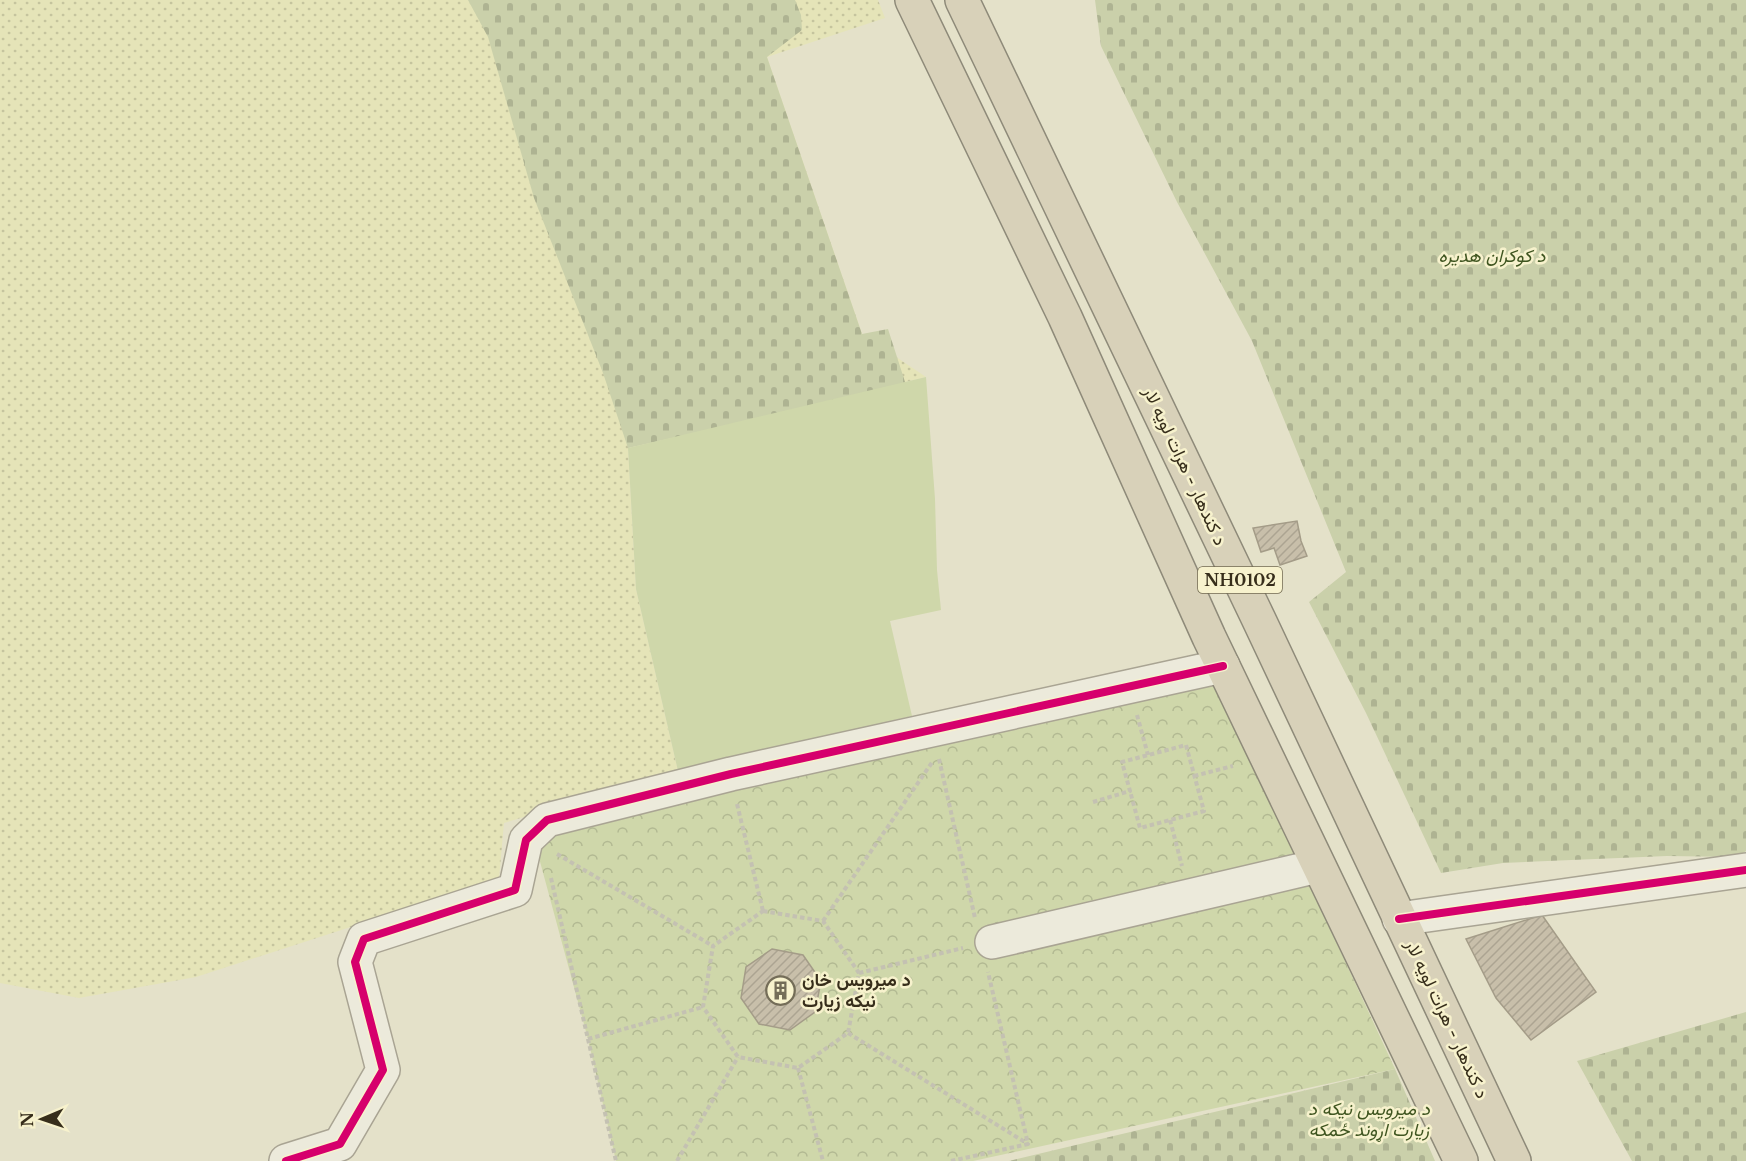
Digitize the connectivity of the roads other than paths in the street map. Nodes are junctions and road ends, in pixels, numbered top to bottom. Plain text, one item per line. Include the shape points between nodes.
1 (912, 0) edge
2 (962, 0) edge
3 (1223, 666) junction
4 (1318, 866) junction
5 (1746, 870) edge
6 (1378, 873) junction
7 (1332, 895) junction
8 (1399, 919) junction
9 (987, 943) road end
10 (286, 1161) edge
11 (1461, 1161) edge
12 (1514, 1161) edge

1 - 3 highway, NH0102 via 1065,317
2 - 6 highway, د کندهار - هرات لويه لار / NH0102
3 - 4 highway, NH0102
3 - 10 street via 731,774 547,820 526,840 515,890 364,939 355,962 383,1070 340,1144
4 - 7 highway, NH0102
4 - 9 street
5 - 8 street
6 - 7 highway
6 - 8 highway, د کندهار - هرات لويه لار / NH0102
7 - 11 highway, NH0102
8 - 12 highway, د کندهار - هرات لويه لار / NH0102

